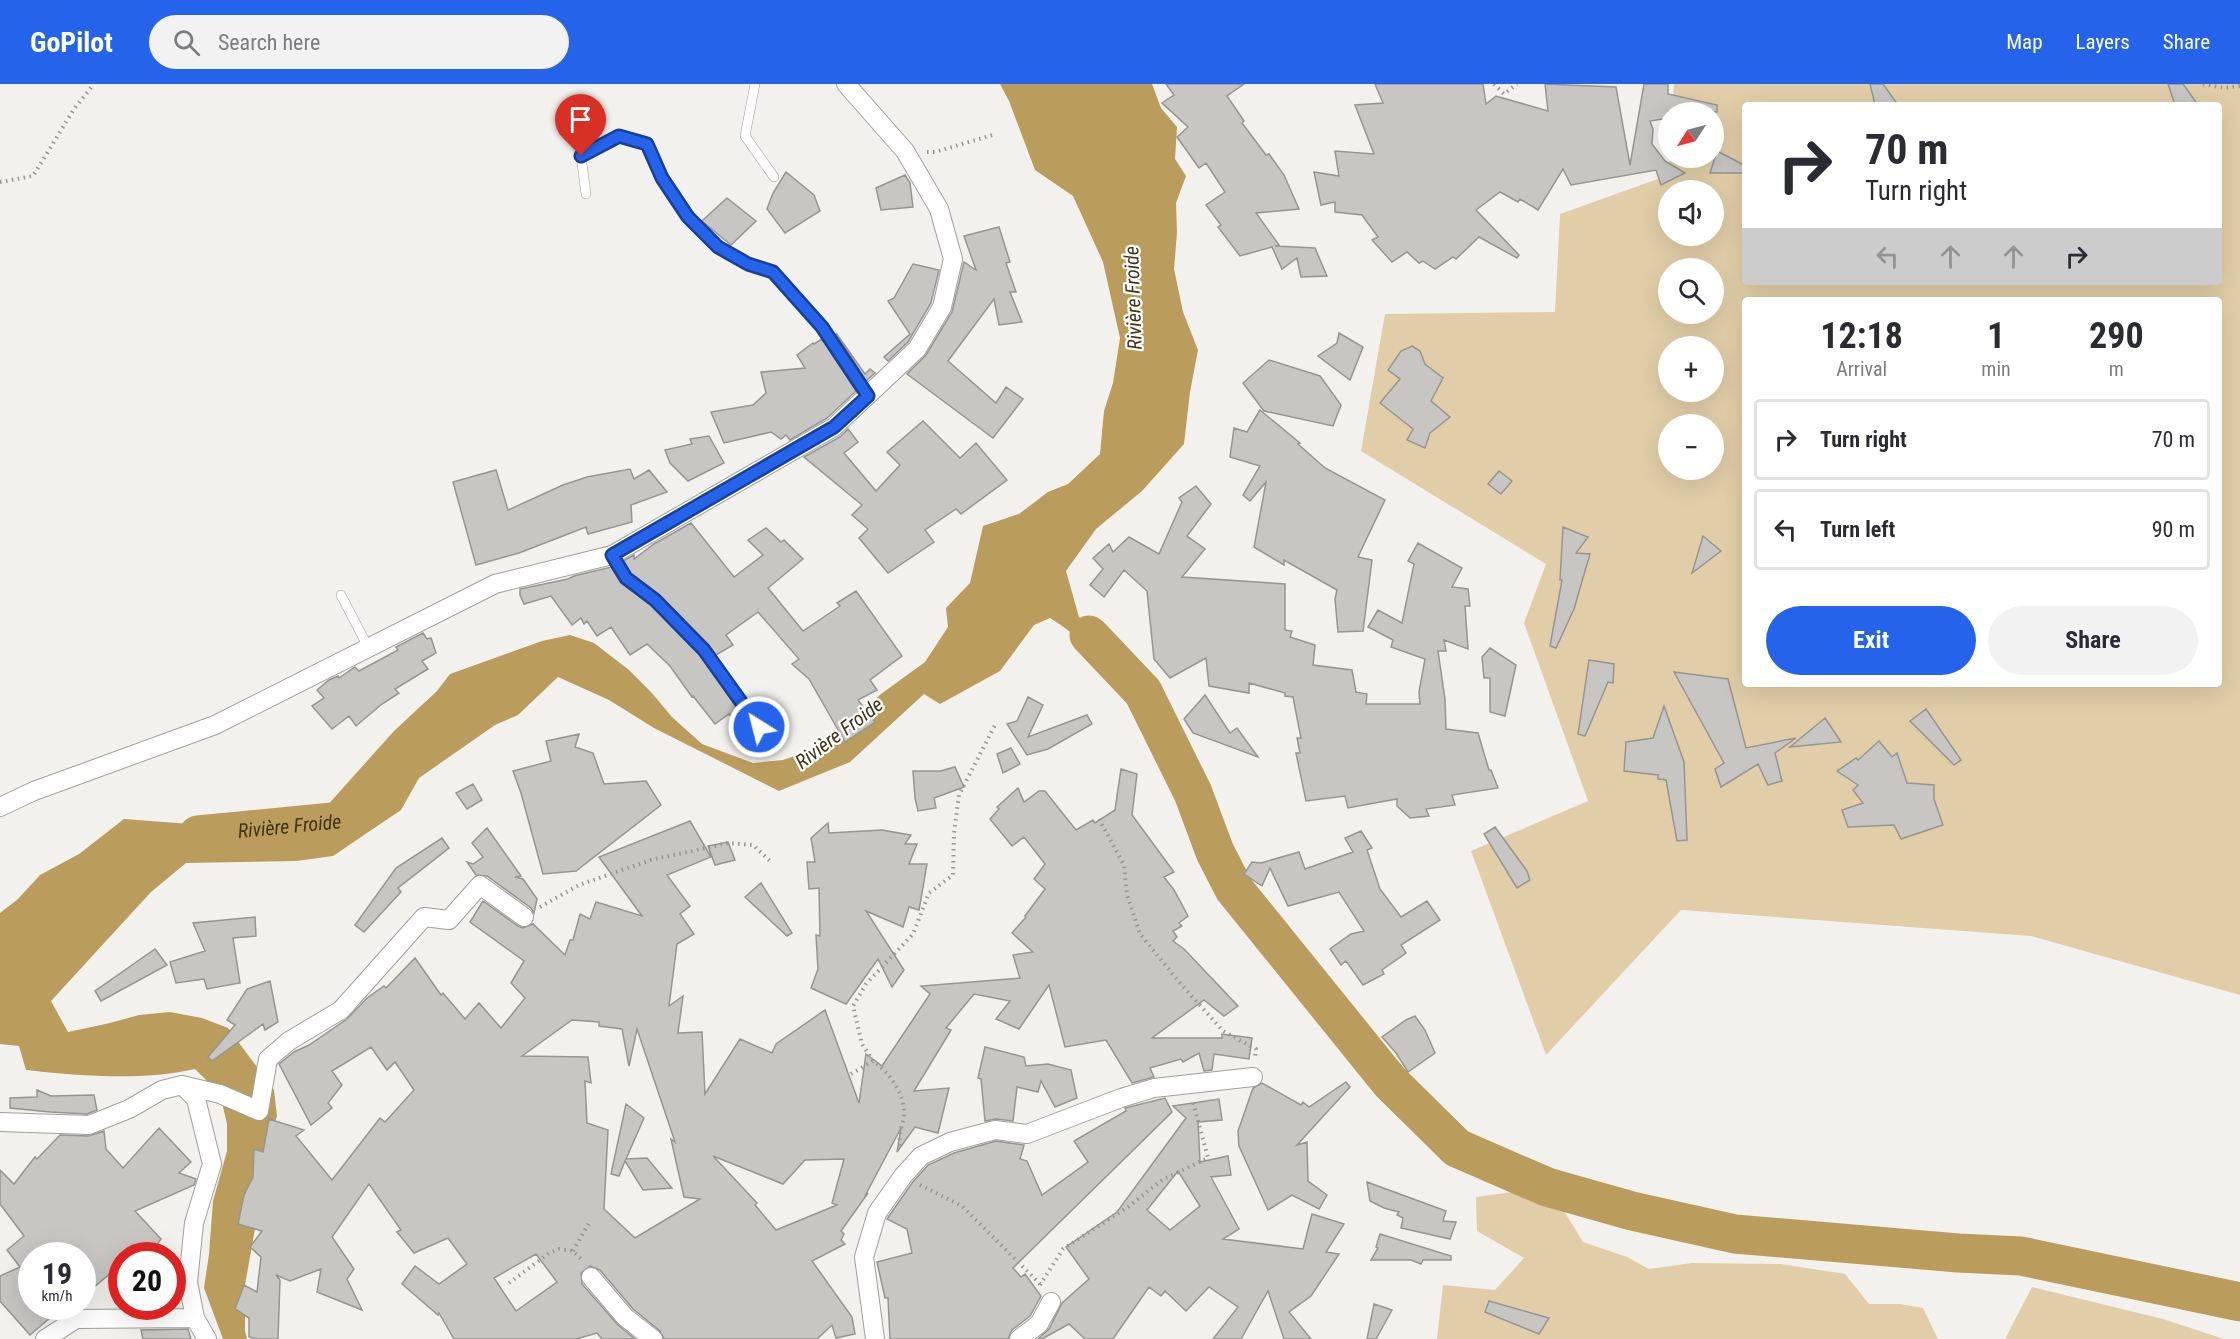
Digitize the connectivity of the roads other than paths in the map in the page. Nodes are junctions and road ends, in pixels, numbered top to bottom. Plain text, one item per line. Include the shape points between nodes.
1 (755, 84) edge
2 (846, 84) edge
3 (774, 177) dead end
4 (586, 194) dead end
5 (868, 396) junction
6 (612, 555) junction
7 (341, 595) dead end
8 (368, 647) junction
9 (759, 727) dead end
10 (0, 807) edge
11 (524, 917) road end
12 (1253, 1077) road end
13 (182, 1085) junction
14 (0, 1122) edge
15 (591, 1277) road end
16 (1051, 1302) road end
17 (195, 1318) junction
18 (45, 1339) edge
19 (207, 1339) edge
20 (653, 1339) edge
21 (875, 1339) edge
22 (1019, 1339) edge

1 - 3 lane via 745,136
2 - 5 street via 905,151 939,209 953,259 942,307 917,349
4 - 5 lane via 581,156 619,136 647,144 662,178 688,217 718,247 748,264 773,272 822,327
5 - 6 street via 834,427
6 - 8 street via 495,584
6 - 9 lane via 626,578 655,600 704,650
7 - 8 lane
8 - 10 street via 215,725
11 - 13 street via 480,885 449,920 424,917 341,1010 289,1041 268,1059 259,1111 220,1094
12 - 21 street via 1154,1088 1027,1134 995,1130 950,1142 921,1156 877,1213 864,1257
13 - 14 street via 162,1090 89,1125
13 - 17 street via 196,1099 212,1164 194,1222 188,1282
15 - 20 street via 625,1317
16 - 22 street via 1039,1324
17 - 18 street via 76,1319
17 - 19 street

